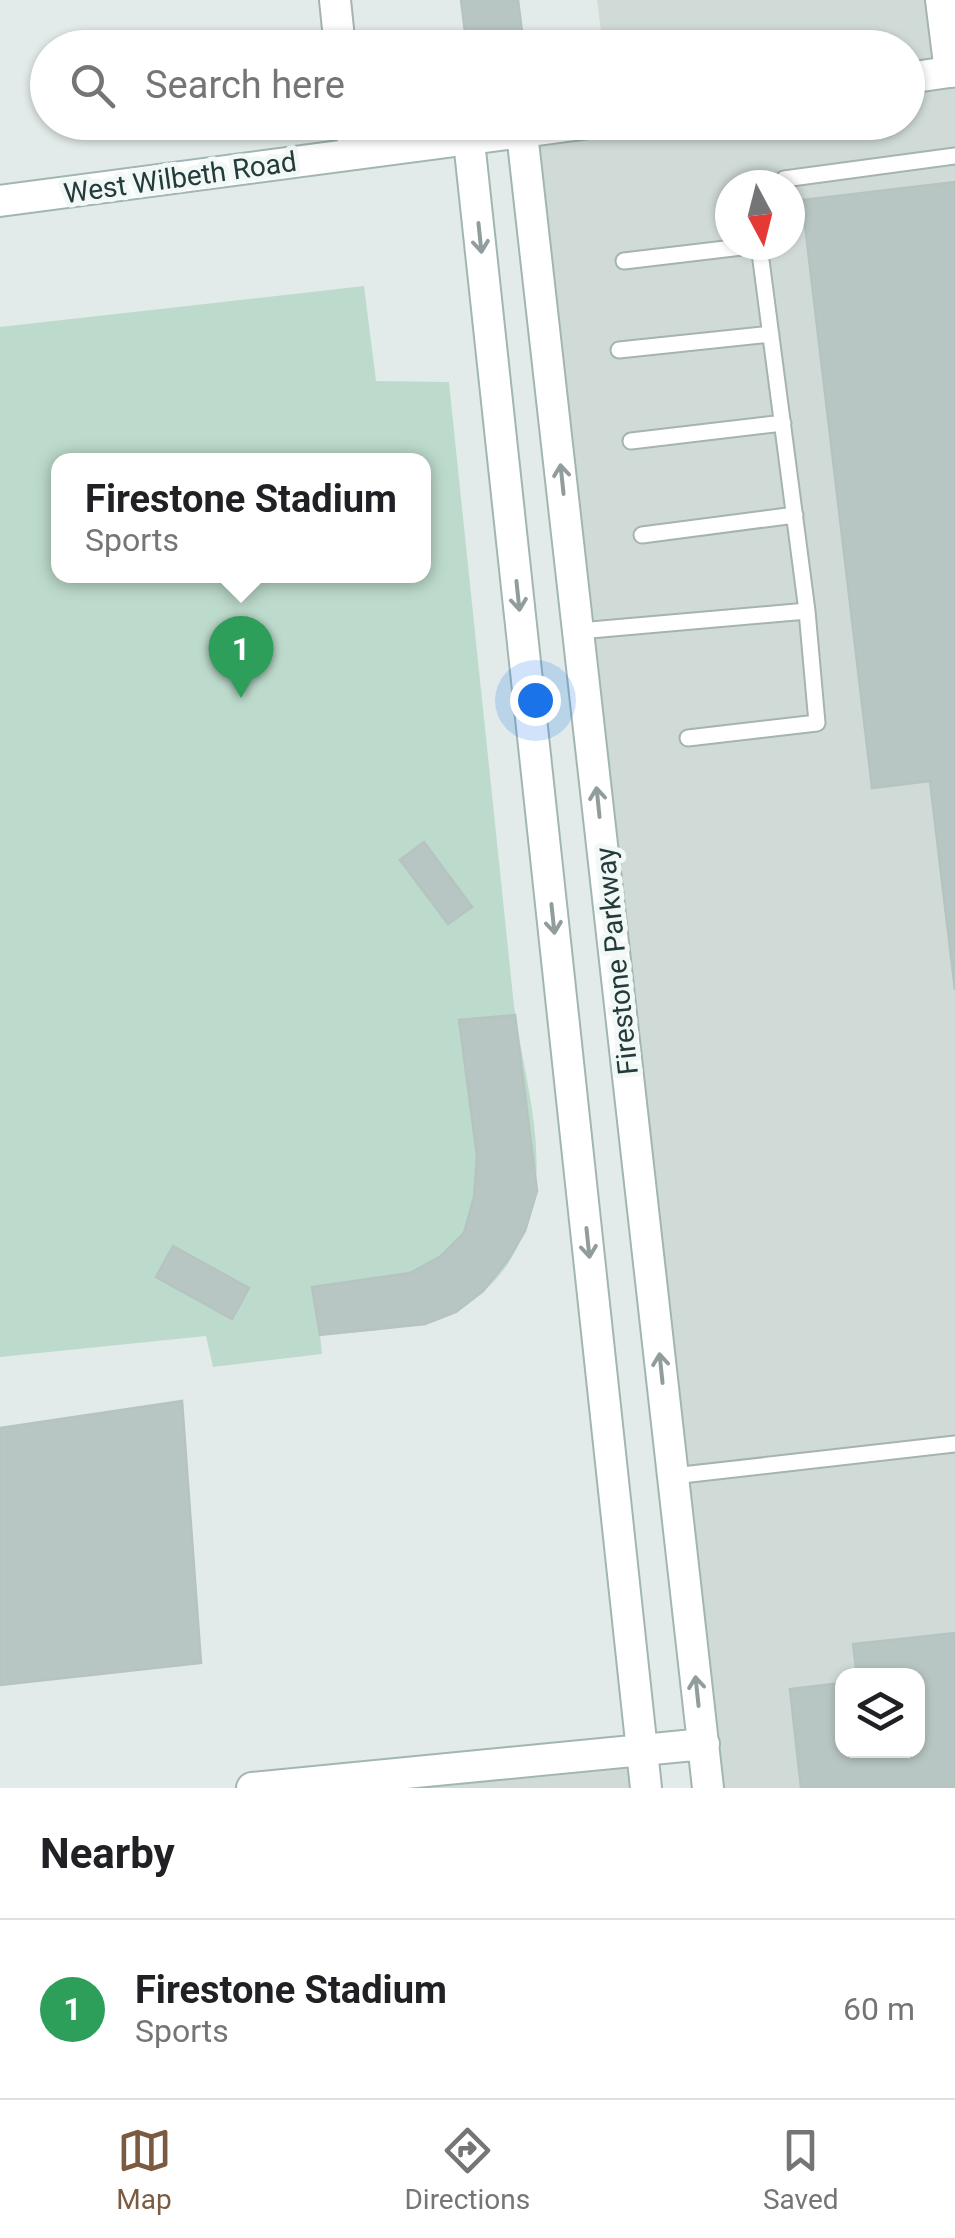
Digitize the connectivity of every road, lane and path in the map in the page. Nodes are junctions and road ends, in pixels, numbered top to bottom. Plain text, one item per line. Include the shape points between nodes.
1 (334, 0) edge
2 (940, 0) edge
3 (338, 30) edge
4 (953, 72) edge
5 (925, 76) edge
6 (352, 140) edge
7 (481, 140) edge
8 (523, 140) edge
9 (469, 142) junction
10 (354, 154) junction
11 (955, 156) edge
12 (805, 176) edge
13 (0, 201) edge
14 (715, 250) edge
15 (761, 260) edge
16 (624, 261) dead end
17 (771, 334) junction
18 (619, 350) dead end
19 (782, 423) junction
20 (631, 441) dead end
21 (795, 515) junction
22 (642, 534) dead end
23 (807, 611) junction
24 (579, 631) junction
25 (688, 738) dead end
26 (955, 1444) edge
27 (673, 1476) junction
28 (704, 1744) junction
29 (642, 1749) junction
30 (252, 1788) edge
31 (646, 1788) edge
32 (708, 1788) edge

1 - 3 street
2 - 4 street
4 - 5 street
6 - 10 street
7 - 9 street, West Wilbeth Road
24 -> 8 street, Firestone Parkway
9 - 10 street, West Wilbeth Road
9 -> 29 street
10 - 13 street, West Wilbeth Road
11 - 12 lane
14 - 16 lane
15 - 17 lane
17 - 18 lane
17 - 19 lane
19 - 20 lane
19 - 21 lane
21 - 22 lane
21 - 23 lane
23 - 24 lane
23 - 25 lane via 817,724
27 -> 24 street, Firestone Parkway
26 - 27 lane
28 -> 27 street, Firestone Parkway
28 - 29 street
28 - 32 street, Firestone Parkway
29 - 30 street
29 - 31 street

